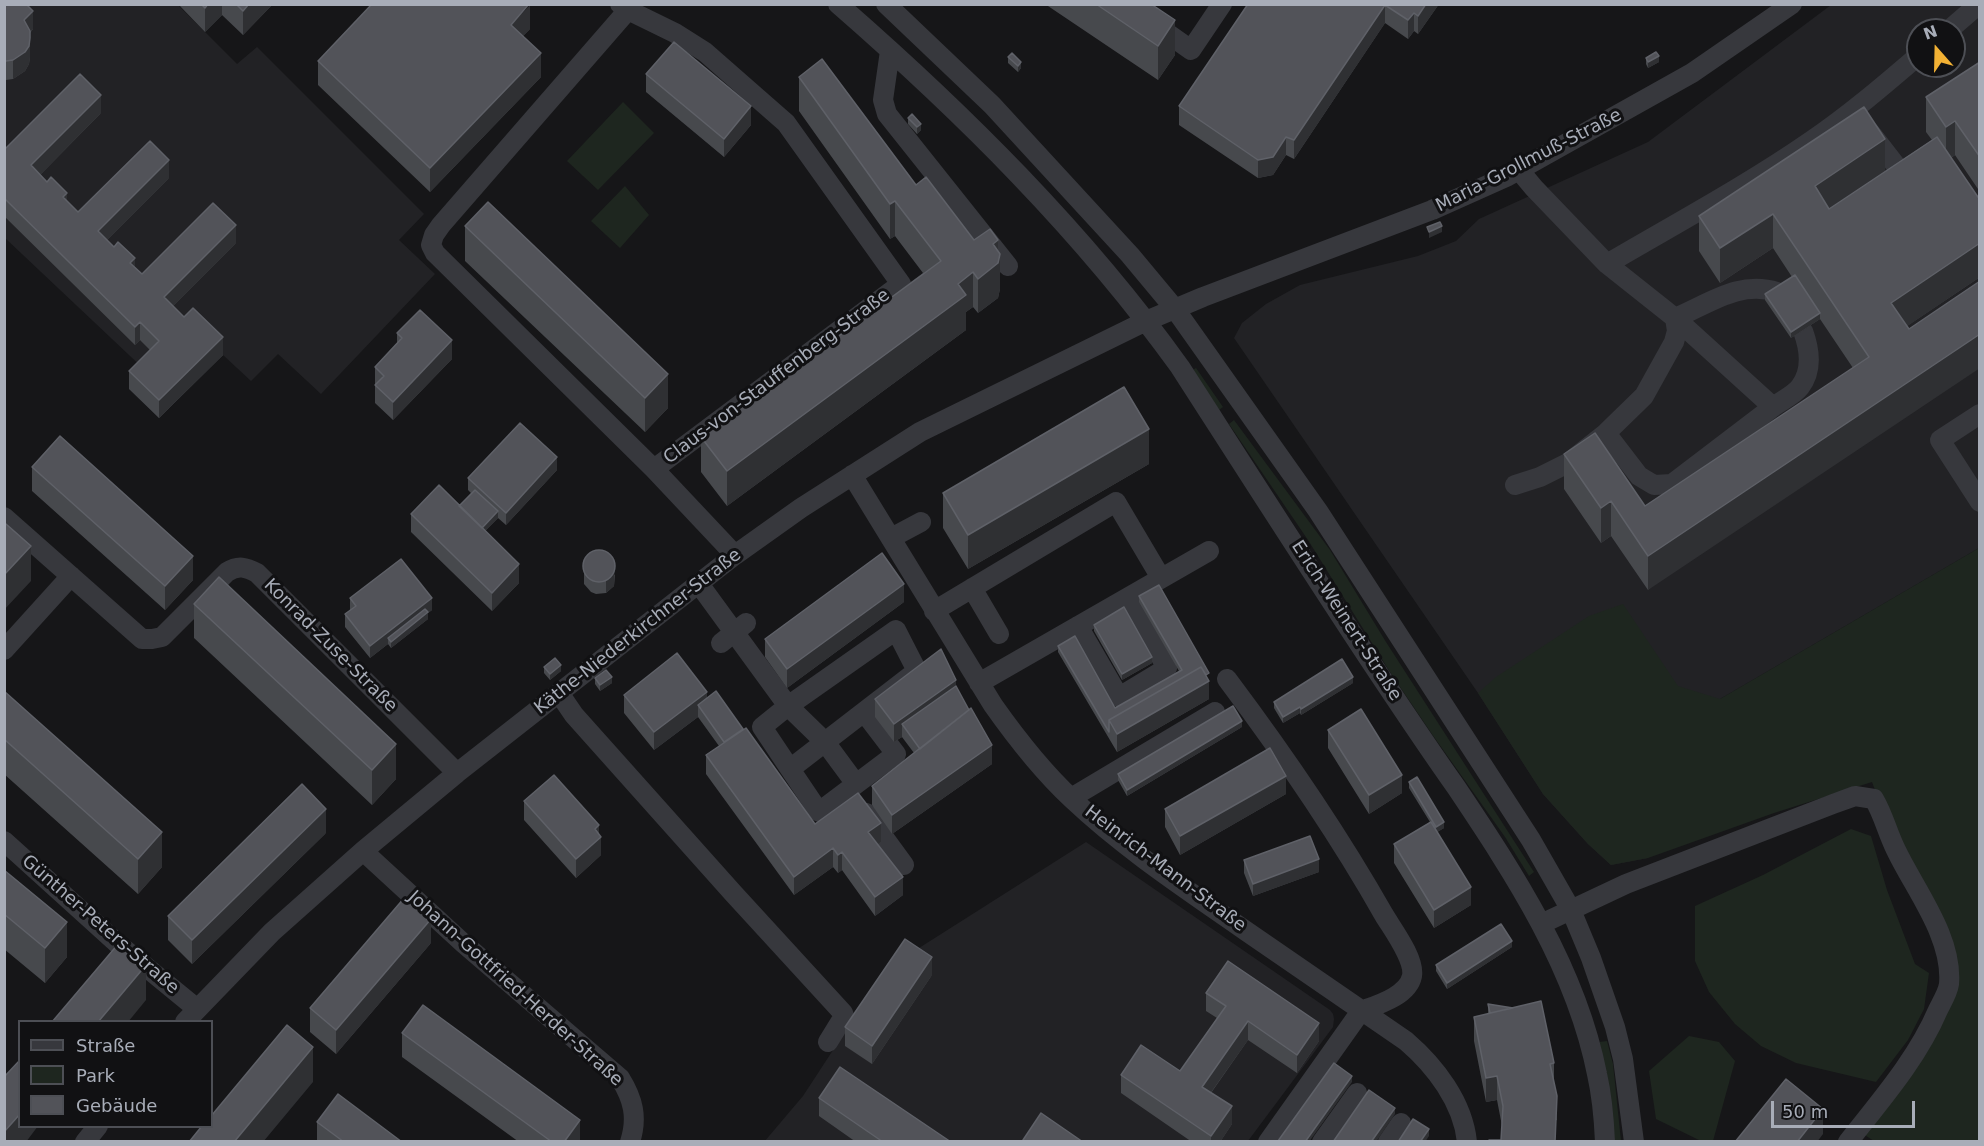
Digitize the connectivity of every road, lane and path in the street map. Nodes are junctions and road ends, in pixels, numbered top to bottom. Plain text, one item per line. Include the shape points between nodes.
1 (838, 4) edge
2 (886, 4) edge
3 (1126, 4) edge
4 (1222, 4) edge
5 (1792, 4) edge
6 (626, 6) edge
7 (1979, 6) edge
8 (1964, 18) edge
9 (890, 51) junction
10 (1906, 66) edge
11 (1855, 110) junction
12 (1519, 170) junction
13 (1913, 188) edge
14 (1607, 264) junction
15 (1008, 266) dead end
16 (1777, 292) edge
17 (1175, 309) junction
18 (1675, 318) junction
19 (1146, 321) junction
20 (1803, 331) edge
21 (1773, 407) junction
22 (1980, 414) edge
23 (1606, 433) junction
24 (654, 469) junction
25 (852, 475) junction
26 (1515, 485) dead end
27 (1980, 502) edge
28 (4, 517) edge
29 (921, 522) dead end
30 (891, 538) junction
31 (1209, 551) dead end
32 (735, 555) junction
33 (72, 576) junction
34 (1161, 578) junction
35 (699, 584) junction
36 (972, 588) junction
37 (1127, 598) junction
38 (934, 611) junction
39 (1078, 626) junction
40 (999, 634) dead end
41 (4, 650) edge
42 (1227, 679) dead end
43 (979, 683) junction
44 (559, 693) junction
45 (788, 706) junction
46 (864, 712) junction
47 (1215, 712) dead end
48 (825, 742) junction
49 (790, 769) junction
50 (457, 773) junction
51 (852, 787) junction
52 (1071, 798) junction
53 (4, 841) edge
54 (363, 851) junction
55 (904, 864) dead end
56 (1571, 910) junction
57 (1542, 924) junction
58 (1361, 1011) junction
59 (190, 1015) edge
60 (828, 1042) dead end
61 (1357, 1093) dead end
62 (1401, 1123) dead end
63 (96, 1128) edge
64 (86, 1142) edge
65 (630, 1142) edge
66 (1268, 1142) edge
67 (1322, 1142) edge
68 (1388, 1142) edge
69 (1467, 1142) edge
70 (1605, 1142) edge
71 (1634, 1142) edge
72 (1848, 1142) edge

1 - 9 street
2 - 17 street via 992,105
3 - 4 street via 1191,50
5 - 12 street, Maria-Grollmuß-Straße via 1692,73
6 - 24 street, Claus-von-Stauffenberg-Straße via 441,225 431,245
6 - 24 street, Claus-von-Stauffenberg-Straße via 705,52 786,123 901,284
7 - 8 street
9 - 15 street via 883,100 887,114
9 - 19 street via 1044,201
10 - 11 street
11 - 13 street
11 - 14 street via 1757,176
12 - 14 street
12 - 17 street, Maria-Grollmuß-Straße via 1432,210
14 - 18 street
16 - 18 street via 1754,288 1735,291
17 - 19 street, Maria-Grollmuß-Straße
17 - 56 street, Erich-Weinert-Straße via 1318,511 1531,840
18 - 21 street
18 - 23 street via 1674,342 1644,396
19 - 25 street, Käthe-Niederkirchner-Straße via 920,432
19 - 57 street, Erich-Weinert-Straße via 1487,834
20 - 21 street via 1810,356 1807,371 1800,388
21 - 23 street via 1672,484 1654,485 1639,476
22 - 27 street via 1940,440
23 - 26 street via 1568,463
24 - 32 street, Claus-von-Stauffenberg-Straße
25 - 30 street, Heinrich-Mann-Straße
25 - 32 street, Käthe-Niederkirchner-Straße
28 - 33 street, Konrad-Zuse-Straße
29 - 30 street
30 - 38 street, Heinrich-Mann-Straße
31 - 34 street
32 - 35 street, Käthe-Niederkirchner-Straße
33 - 41 street
33 - 50 street, Konrad-Zuse-Straße via 146,640 162,637 232,568 245,567 257,573
34 - 36 street via 1116,502
34 - 37 street
35 - 44 street, Käthe-Niederkirchner-Straße
35 - 45 street
36 - 38 street
36 - 40 street
37 - 39 street
37 - 39 street via 1167,668 1119,697
38 - 43 street, Heinrich-Mann-Straße
39 - 43 street
42 - 58 street via 1334,830 1410,961 1412,973 1407,986 1383,1003
43 - 52 street, Heinrich-Mann-Straße via 1015,736
44 - 50 street, Käthe-Niederkirchner-Straße
44 - 60 street via 574,715 712,861 844,1016
45 - 46 street via 896,630 917,671
45 - 48 street
45 - 49 street via 762,727
46 - 48 street
46 - 51 street via 896,754
47 - 52 street
48 - 49 street
48 - 51 street
49 - 51 street via 819,812
50 - 54 street, Käthe-Niederkirchner-Straße
51 - 55 street
52 - 58 street, Heinrich-Mann-Straße via 1158,869
53 - 59 street, Günther-Peters-Straße
54 - 59 street, Käthe-Niederkirchner-Straße via 272,932
54 - 65 street, Johann-Gottfried-Herder-Straße via 620,1078 633,1104
56 - 57 street
56 - 71 street, Erich-Weinert-Straße via 1615,1027
56 - 72 street via 1854,796 1874,799 1895,849 1932,916 1946,956 1949,986 1928,1034
57 - 70 street, Erich-Weinert-Straße via 1591,1048
58 - 66 street
58 - 69 street, Heinrich-Mann-Straße via 1406,1041 1440,1077 1460,1114
61 - 67 street
62 - 68 street
63 - 64 street

